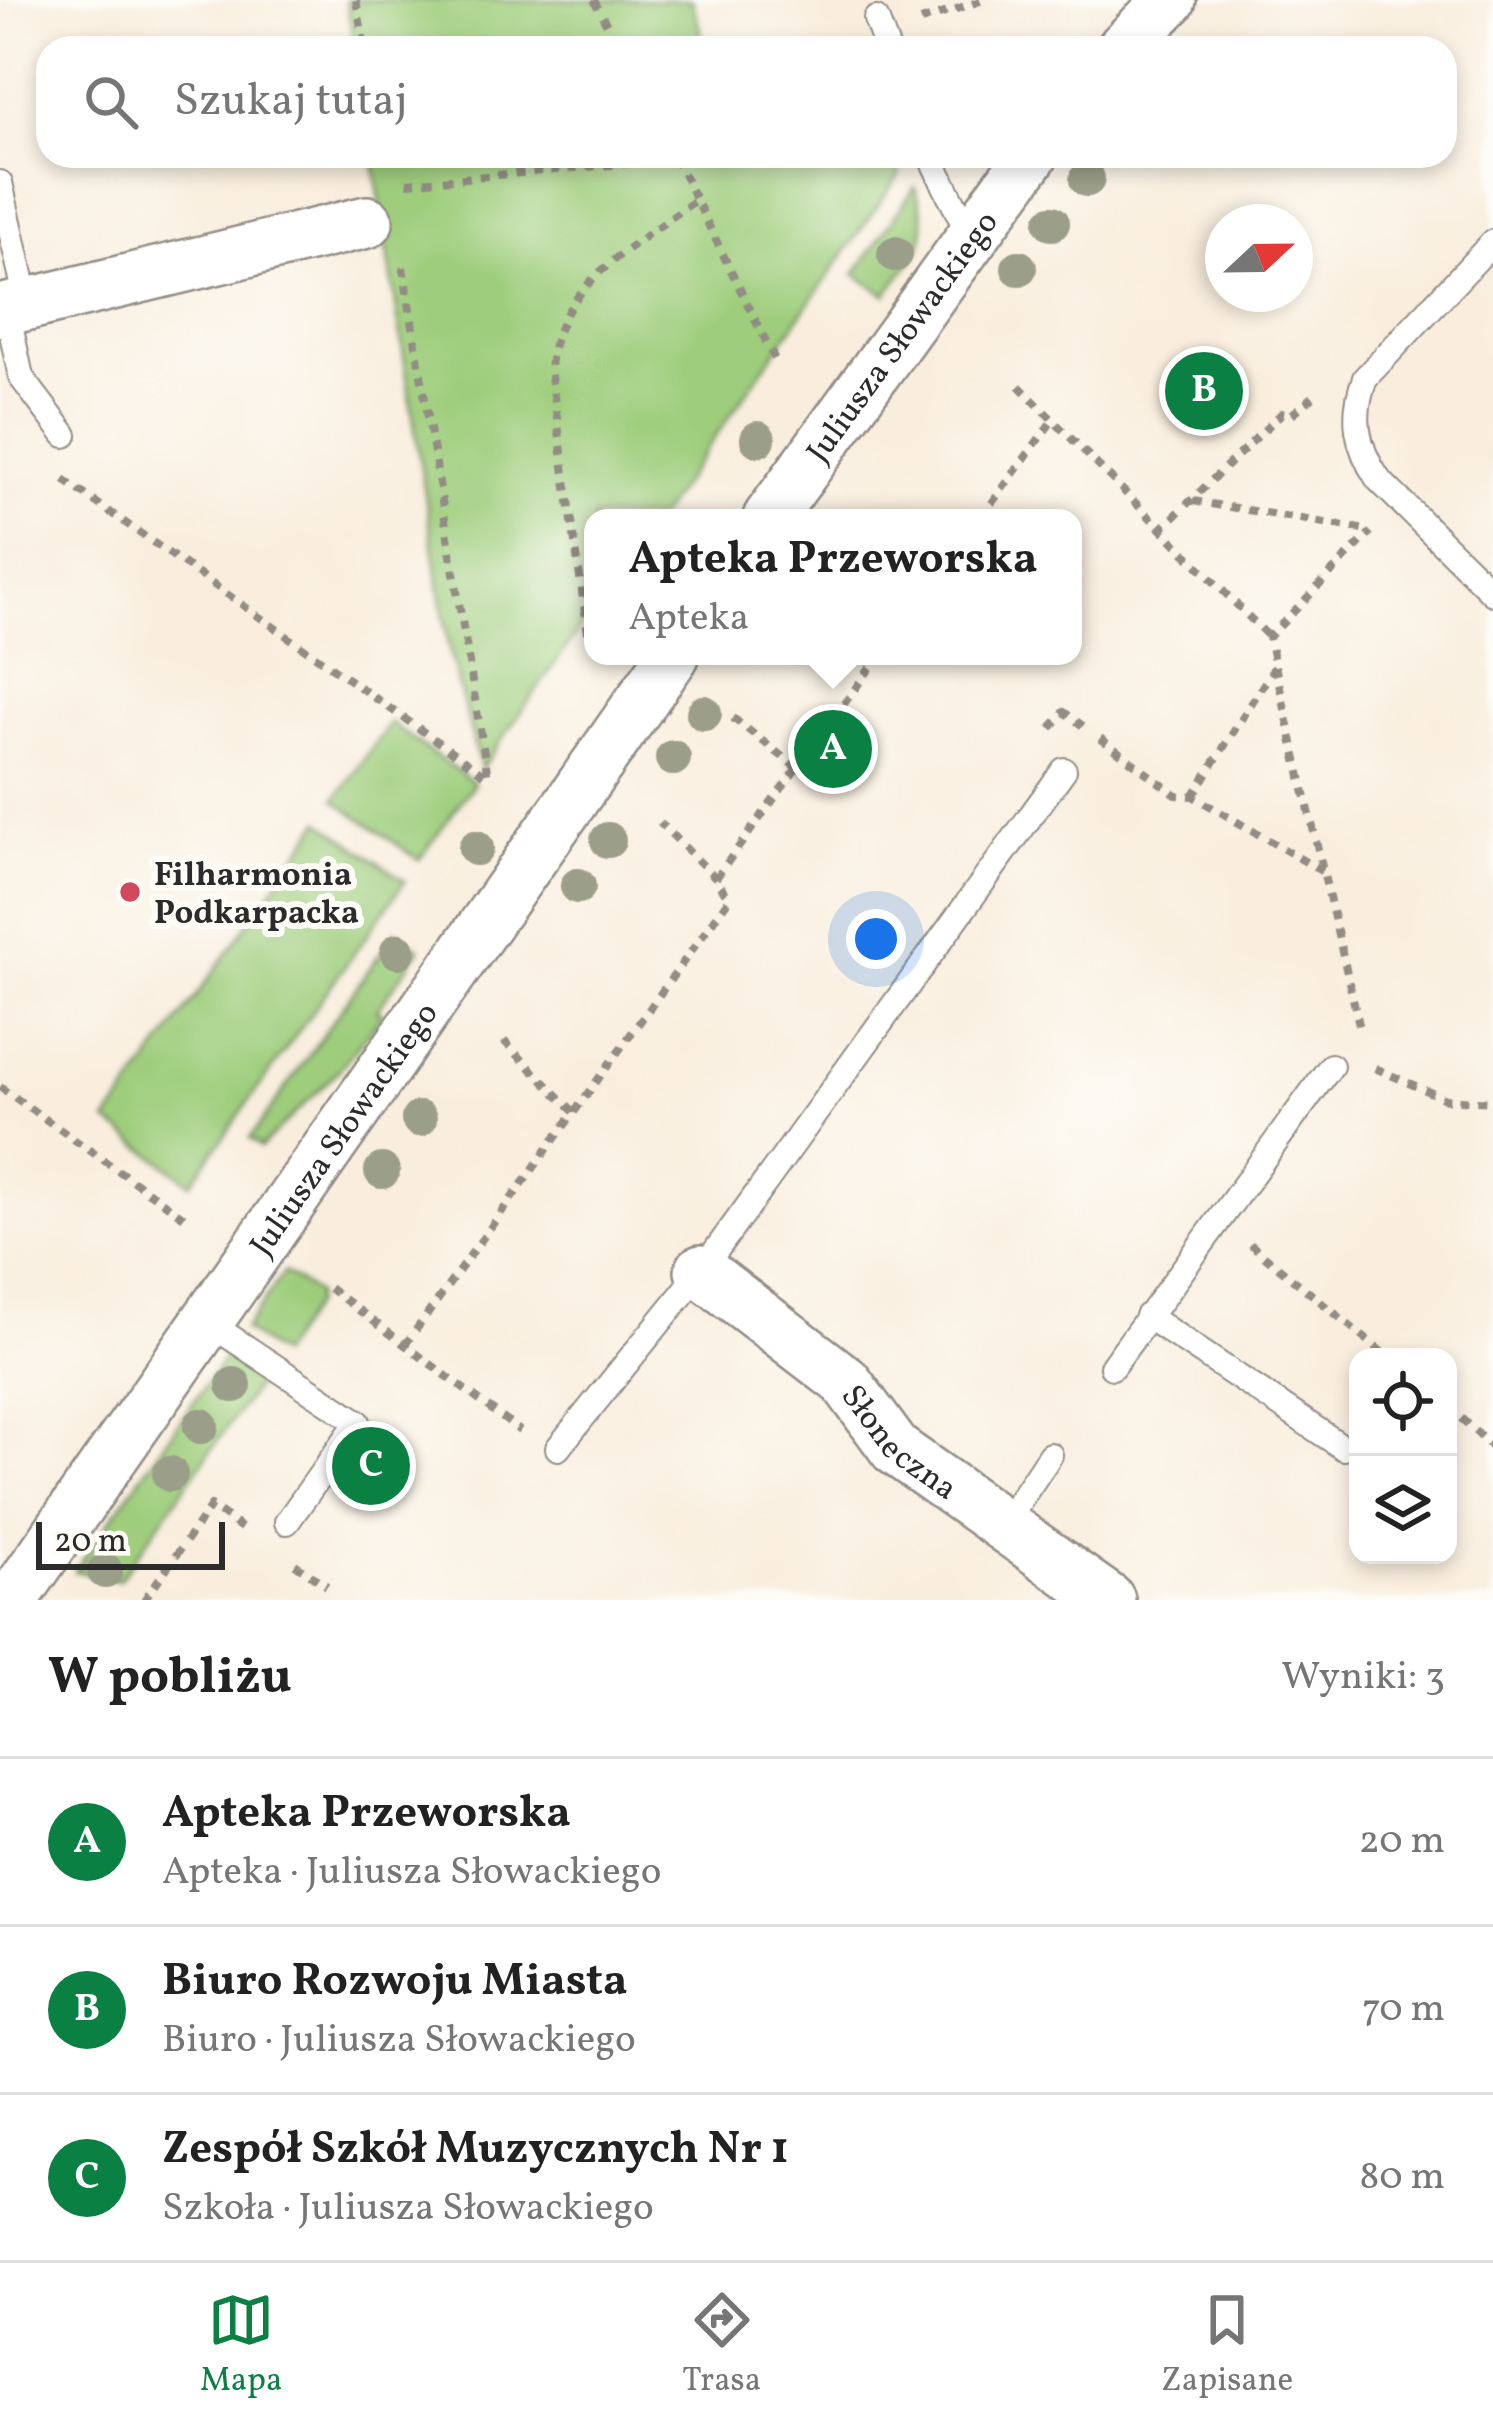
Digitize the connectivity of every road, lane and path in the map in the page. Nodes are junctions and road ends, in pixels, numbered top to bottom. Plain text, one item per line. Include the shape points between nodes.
1 (356, 0) edge
2 (593, 0) edge
3 (1170, 0) edge
4 (876, 19) dead end
5 (363, 36) edge
6 (612, 36) edge
7 (882, 36) edge
8 (1135, 36) edge
9 (558, 168) edge
10 (681, 168) edge
11 (936, 168) edge
12 (1022, 168) edge
13 (0, 183) edge
14 (697, 199) junction
15 (384, 237) junction
16 (971, 238) junction
17 (1493, 242) edge
18 (12, 309) edge
19 (778, 366) dead end
20 (1365, 378) junction
21 (1019, 386) dead end
22 (1052, 421) junction
23 (64, 434) joint
24 (1191, 500) junction
25 (1401, 502) junction
26 (775, 509) edge
27 (988, 509) edge
28 (1160, 530) junction
29 (1372, 531) junction
30 (1493, 593) edge
31 (584, 605) edge
32 (1269, 638) junction
33 (667, 665) edge
34 (872, 665) edge
35 (1275, 666) junction
36 (733, 718) dead end
37 (797, 768) junction
38 (1064, 770) dead end
39 (1193, 796) dead end
40 (660, 823) dead end
41 (716, 878) junction
42 (504, 1040) dead end
43 (1331, 1066) joint
44 (1369, 1066) junction
45 (0, 1087) edge
46 (1493, 1102) edge
47 (574, 1112) junction
48 (184, 1217) dead end
49 (1220, 1219) junction
50 (700, 1271) junction
51 (329, 1288) dead end
52 (1147, 1316) junction
53 (208, 1323) junction
54 (405, 1345) junction
55 (1377, 1348) edge
56 (1112, 1367) dead end
57 (1457, 1414) edge
58 (1493, 1430) edge
59 (1483, 1439) junction
60 (558, 1448) joint
61 (1344, 1448) dead end
62 (1493, 1448) edge
63 (1050, 1455) dead end
64 (287, 1522) dead end
65 (1002, 1527) junction
66 (250, 1533) dead end
67 (289, 1560) dead end
68 (327, 1586) dead end
69 (12, 1600) edge
70 (144, 1600) edge
71 (1109, 1600) edge

1 - 5 path
2 - 6 path
3 - 8 street
4 - 7 lane
9 - 15 path via 389,184
10 - 14 path
11 - 16 lane
12 - 16 street, Juliusza Słowackiego
13 - 18 lane
14 - 19 path
14 - 31 path via 584,285 552,338
15 - 18 street
15 - 23 path via 488,777 57,475
16 - 26 street, Juliusza Słowackiego
17 - 20 lane
18 - 23 lane via 21,377
20 - 24 path via 1329,383 1291,415 1282,413
20 - 25 lane via 1356,401 1364,458
21 - 22 path
22 - 27 path
22 - 28 path
24 - 28 path
24 - 29 path
25 - 29 path
25 - 30 lane
28 - 32 path
29 - 32 path
32 - 35 path
33 - 53 street, Juliusza Słowackiego
34 - 37 path
35 - 39 path
35 - 44 path
36 - 37 path
37 - 41 path
38 - 50 lane
40 - 41 path
41 - 47 path via 729,898
42 - 47 path
43 - 44 path
43 - 49 lane
44 - 46 path via 1445,1099
45 - 48 path
47 - 54 path
49 - 52 lane
49 - 55 path
50 - 60 lane
50 - 65 street, Słoneczna via 846,1382 895,1449
51 - 54 path
52 - 56 lane
52 - 61 lane
53 - 64 lane via 358,1422
53 - 69 street, Juliusza Słowackiego
54 - 60 path via 527,1437
57 - 59 path
58 - 59 path
59 - 62 path
63 - 65 lane
65 - 71 street, Słoneczna
66 - 70 path via 211,1506
67 - 68 path

